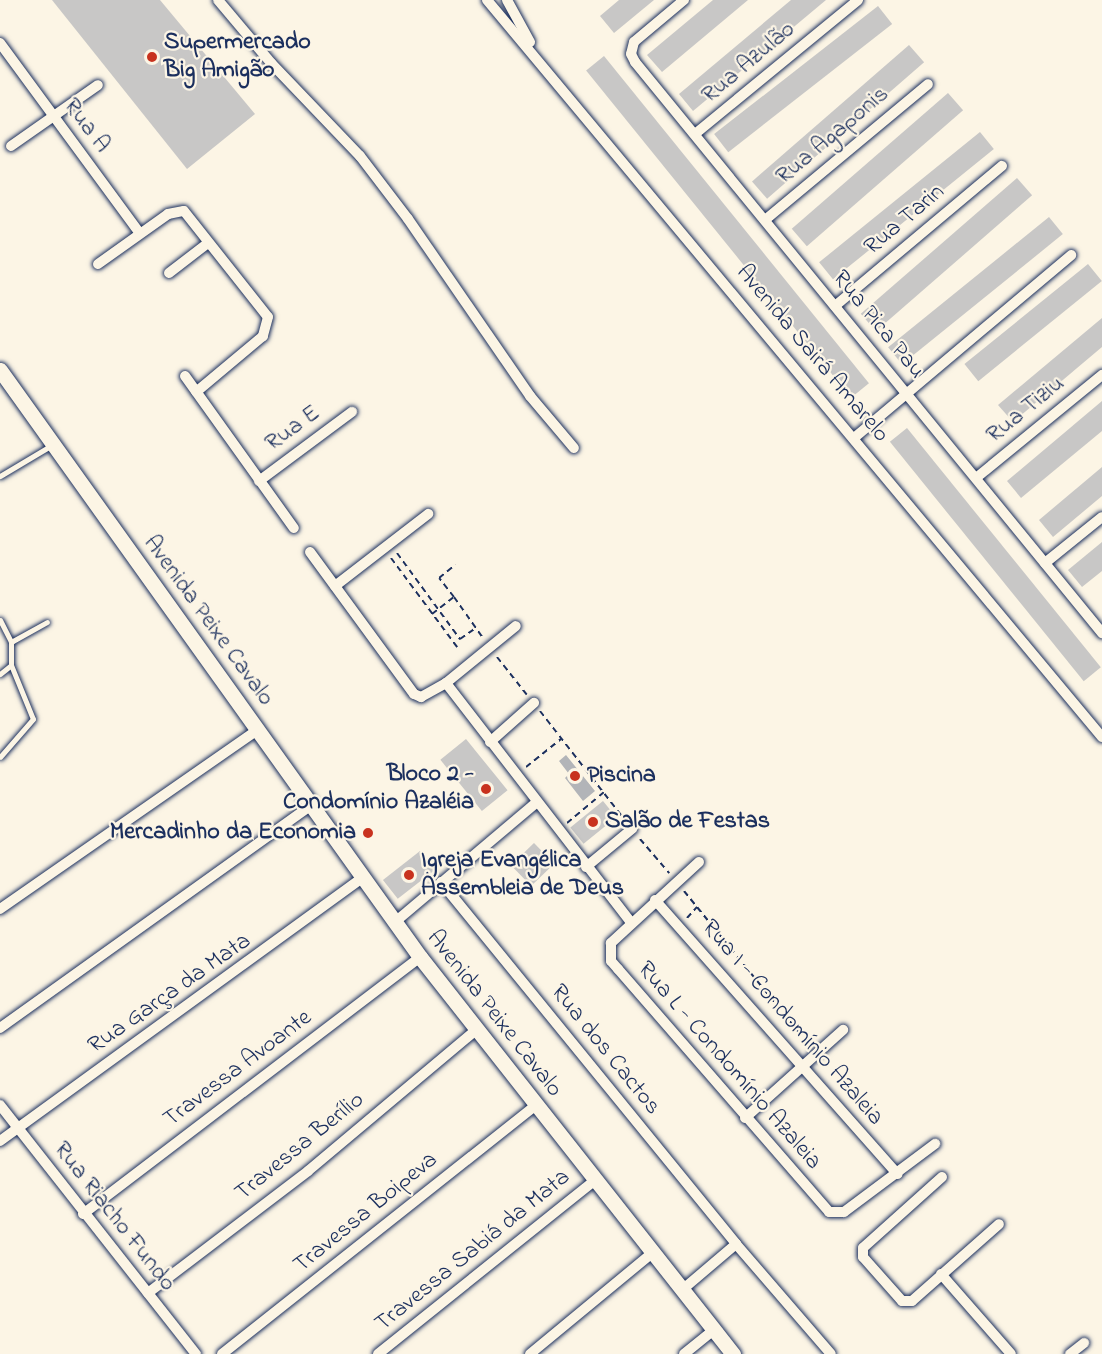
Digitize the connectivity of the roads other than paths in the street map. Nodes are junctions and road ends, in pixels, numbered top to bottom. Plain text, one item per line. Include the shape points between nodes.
1 (218, 0) edge
2 (487, 0) edge
3 (507, 0) edge
4 (684, 0) edge
5 (858, 0) edge
6 (0, 44) edge
7 (542, 63) junction
8 (928, 84) dead end
9 (98, 85) dead end
10 (53, 117) junction
11 (695, 135) junction
12 (11, 146) dead end
13 (1002, 166) dead end
14 (765, 220) junction
15 (139, 232) junction
16 (208, 243) junction
17 (1071, 255) dead end
18 (98, 264) dead end
19 (169, 273) dead end
20 (835, 306) junction
21 (0, 370) edge
22 (1102, 375) edge
23 (184, 376) dead end
24 (196, 392) junction
25 (906, 393) junction
26 (352, 412) dead end
27 (854, 438) junction
28 (53, 444) junction
29 (574, 448) dead end
30 (0, 476) edge
31 (976, 478) junction
32 (259, 481) junction
33 (428, 514) dead end
34 (1102, 517) edge
35 (294, 528) dead end
36 (310, 552) dead end
37 (1045, 563) junction
38 (336, 586) junction
39 (0, 620) edge
40 (47, 622) dead end
41 (516, 626) dead end
42 (1102, 633) edge
43 (11, 642) junction
44 (11, 665) junction
45 (0, 674) edge
46 (446, 683) junction
47 (534, 703) road end
48 (259, 729) junction
49 (1102, 737) edge
50 (490, 742) junction
51 (0, 757) edge
52 (536, 803) junction
53 (312, 805) junction
54 (632, 830) road end
55 (699, 862) dead end
56 (586, 867) junction
57 (363, 878) junction
58 (441, 882) junction
59 (655, 900) junction
60 (0, 909) edge
61 (395, 922) junction
62 (631, 922) junction
63 (420, 957) junction
64 (0, 1028) edge
65 (476, 1030) junction
66 (843, 1030) dead end
67 (802, 1067) junction
68 (0, 1105) edge
69 (536, 1105) junction
70 (745, 1118) junction
71 (18, 1128) junction
72 (0, 1141) edge
73 (935, 1144) dead end
74 (897, 1174) junction
75 (942, 1177) dead end
76 (594, 1180) junction
77 (83, 1214) junction
78 (999, 1224) dead end
79 (736, 1244) junction
80 (652, 1253) junction
81 (941, 1274) junction
82 (682, 1290) junction
83 (147, 1293) junction
84 (714, 1330) junction
85 (1084, 1343) dead end
86 (196, 1354) edge
87 (222, 1354) edge
88 (378, 1354) edge
89 (530, 1354) edge
90 (684, 1354) edge
91 (733, 1354) edge
92 (831, 1354) edge
93 (1011, 1354) edge
94 (1070, 1354) edge

1 - 29 street via 271,63 360,156 530,396
2 - 7 street, Avenida Sairá Amarelo
3 - 7 street
4 - 11 street, Rua Pica Pau via 634,42 631,54
5 - 11 street, Rua Azulão
6 - 10 street, Rua A
7 - 27 street, Avenida Sairá Amarelo
8 - 14 street, Rua Agaponis
9 - 10 street
10 - 12 street
10 - 15 street, Rua A
11 - 14 street, Rua Pica Pau
13 - 20 street, Rua Tarin
14 - 20 street, Rua Pica Pau
15 - 16 street via 173,211 184,211
15 - 18 street
16 - 19 street
16 - 24 street via 268,317 269,325 263,336
17 - 25 street
20 - 25 street, Rua Pica Pau
21 - 28 street, Avenida Peixe Cavalo
22 - 31 street, Rua Tiziu
23 - 24 street
24 - 32 street
25 - 27 street
25 - 31 street, Rua Pica Pau
26 - 32 street, Rua E
27 - 49 street, Avenida Sairá Amarelo
28 - 30 lane
28 - 48 street, Avenida Peixe Cavalo
31 - 37 street, Rua Pica Pau
32 - 35 street
33 - 38 street
34 - 37 street
36 - 38 street
37 - 42 street, Rua Pica Pau
38 - 46 street via 414,694 421,697
39 - 43 lane
40 - 43 lane
41 - 46 street
43 - 44 lane
44 - 45 lane
44 - 51 lane via 33,719
46 - 50 street
47 - 50 street
48 - 53 street, Avenida Peixe Cavalo
48 - 60 street
50 - 52 street
52 - 56 street
52 - 58 street
53 - 57 street, Avenida Peixe Cavalo
53 - 64 street
54 - 56 street
55 - 59 street
56 - 62 street
57 - 61 street, Avenida Peixe Cavalo
57 - 71 street, Rua Garça da Mata via 258,958
58 - 61 street
58 - 79 street, Rua dos Cactos
59 - 62 street
59 - 67 street, Rua I - Condomínio Azaleia
61 - 63 street, Avenida Peixe Cavalo
62 - 70 street, Rua L - Condomínio Azaleia via 610,943 612,961
63 - 65 street, Avenida Peixe Cavalo
63 - 77 street, Travessa Avoante
65 - 69 street, Avenida Peixe Cavalo
65 - 83 street, Travessa Berílio via 308,1171
66 - 67 street
67 - 70 street
67 - 74 street, Rua I - Condomínio Azaleia
68 - 71 street, Rua Riacho Fundo
69 - 76 street, Avenida Peixe Cavalo
69 - 87 street, Travessa Boipeva
70 - 74 street, Rua L - Condomínio Azaleia via 828,1212 844,1212
71 - 72 street, Rua Garça da Mata
71 - 77 street, Rua Riacho Fundo
73 - 74 street
75 - 81 street via 870,1239 861,1253 907,1303
76 - 80 street, Avenida Peixe Cavalo
76 - 88 street, Travessa Sabiá da Mata
77 - 83 street, Rua Riacho Fundo
78 - 81 street
79 - 82 street
79 - 92 street, Rua dos Cactos
80 - 82 street, Avenida Peixe Cavalo
80 - 89 street
81 - 93 street
82 - 84 street, Avenida Peixe Cavalo
83 - 86 street, Rua Riacho Fundo
84 - 90 street
84 - 91 street, Avenida Peixe Cavalo
85 - 94 street

